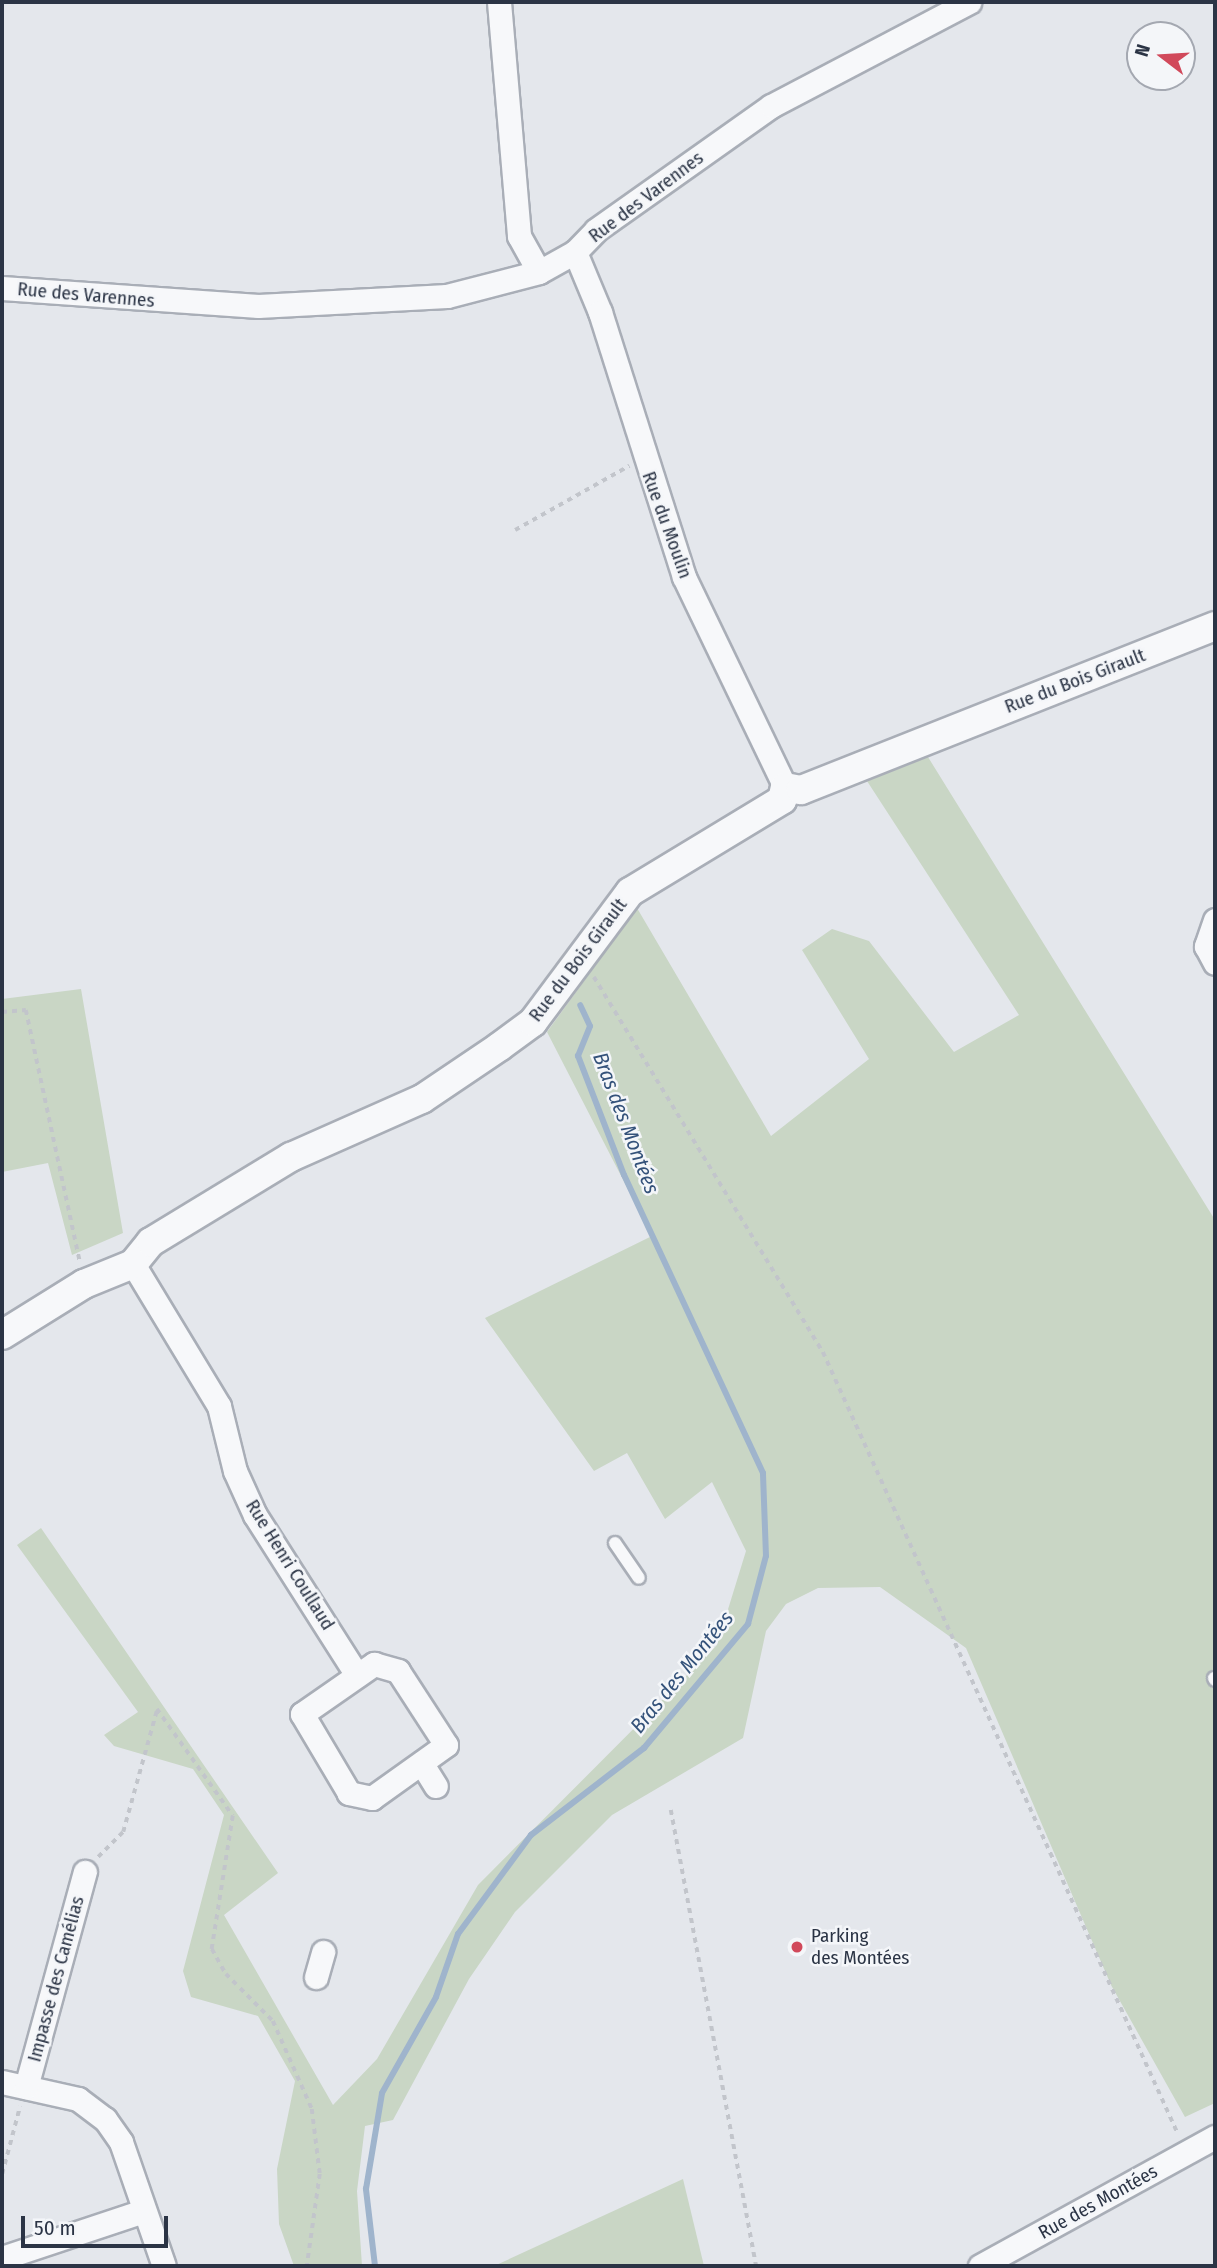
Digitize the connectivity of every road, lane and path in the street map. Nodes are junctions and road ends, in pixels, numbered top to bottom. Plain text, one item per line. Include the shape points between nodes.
1 (499, 2) edge
2 (969, 2) edge
3 (575, 253) junction
4 (539, 272) junction
5 (2, 288) edge
6 (643, 458) junction
7 (515, 530) dead end
8 (1215, 626) edge
9 (785, 787) junction
10 (1215, 920) edge
11 (583, 957) junction
12 (1215, 963) edge
13 (2, 1012) edge
14 (133, 1264) junction
15 (84, 1284) junction
16 (2, 1335) edge
17 (615, 1543) dead end
18 (639, 1578) dead end
19 (357, 1675) junction
20 (422, 1764) junction
21 (436, 1786) dead end
22 (671, 1810) dead end
23 (85, 1871) joint
24 (323, 1952) dead end
25 (316, 1977) dead end
26 (2, 2082) edge
27 (26, 2087) junction
28 (1215, 2137) edge
29 (1187, 2153) junction
30 (2, 2174) edge
31 (143, 2211) junction
32 (2, 2258) edge
33 (164, 2266) edge
34 (307, 2266) edge
35 (757, 2266) edge
36 (980, 2266) edge

1 - 4 street via 519,236
2 - 3 street, Rue des Varennes via 771,106 596,230
3 - 4 street, Rue des Varennes
3 - 6 street, Rue du Moulin via 600,312
4 - 5 street, Rue des Varennes via 447,296 258,306
6 - 7 path
6 - 9 street, Rue du Moulin via 684,577
8 - 9 street, Rue du Bois Girault via 801,790
9 - 11 street, Rue du Bois Girault via 782,800 631,892
10 - 12 street via 1206,946
11 - 14 street, Rue du Bois Girault via 533,1022 469,1068 422,1099 291,1157 151,1242
11 - 29 path via 823,1352
13 - 15 path via 26,1010
14 - 15 street, Rue du Bois Girault
14 - 19 street, Rue Henri Coullaud via 219,1406 255,1515
15 - 16 street, Rue du Bois Girault
17 - 18 lane
19 - 20 street via 374,1664 398,1671 446,1745
19 - 20 street via 302,1714 349,1793 372,1798
20 - 21 street
22 - 35 path
23 - 27 street, Impasse des Camélias
23 - 34 path via 123,1832 157,1709 233,1816 212,1949 226,1974 273,2021 312,2109 320,2174
24 - 25 street
26 - 27 street
27 - 30 path
27 - 31 street via 78,2099 105,2119 121,2142
28 - 29 street, Rue des Montées
29 - 36 street, Rue des Montées
31 - 32 street
31 - 33 street

